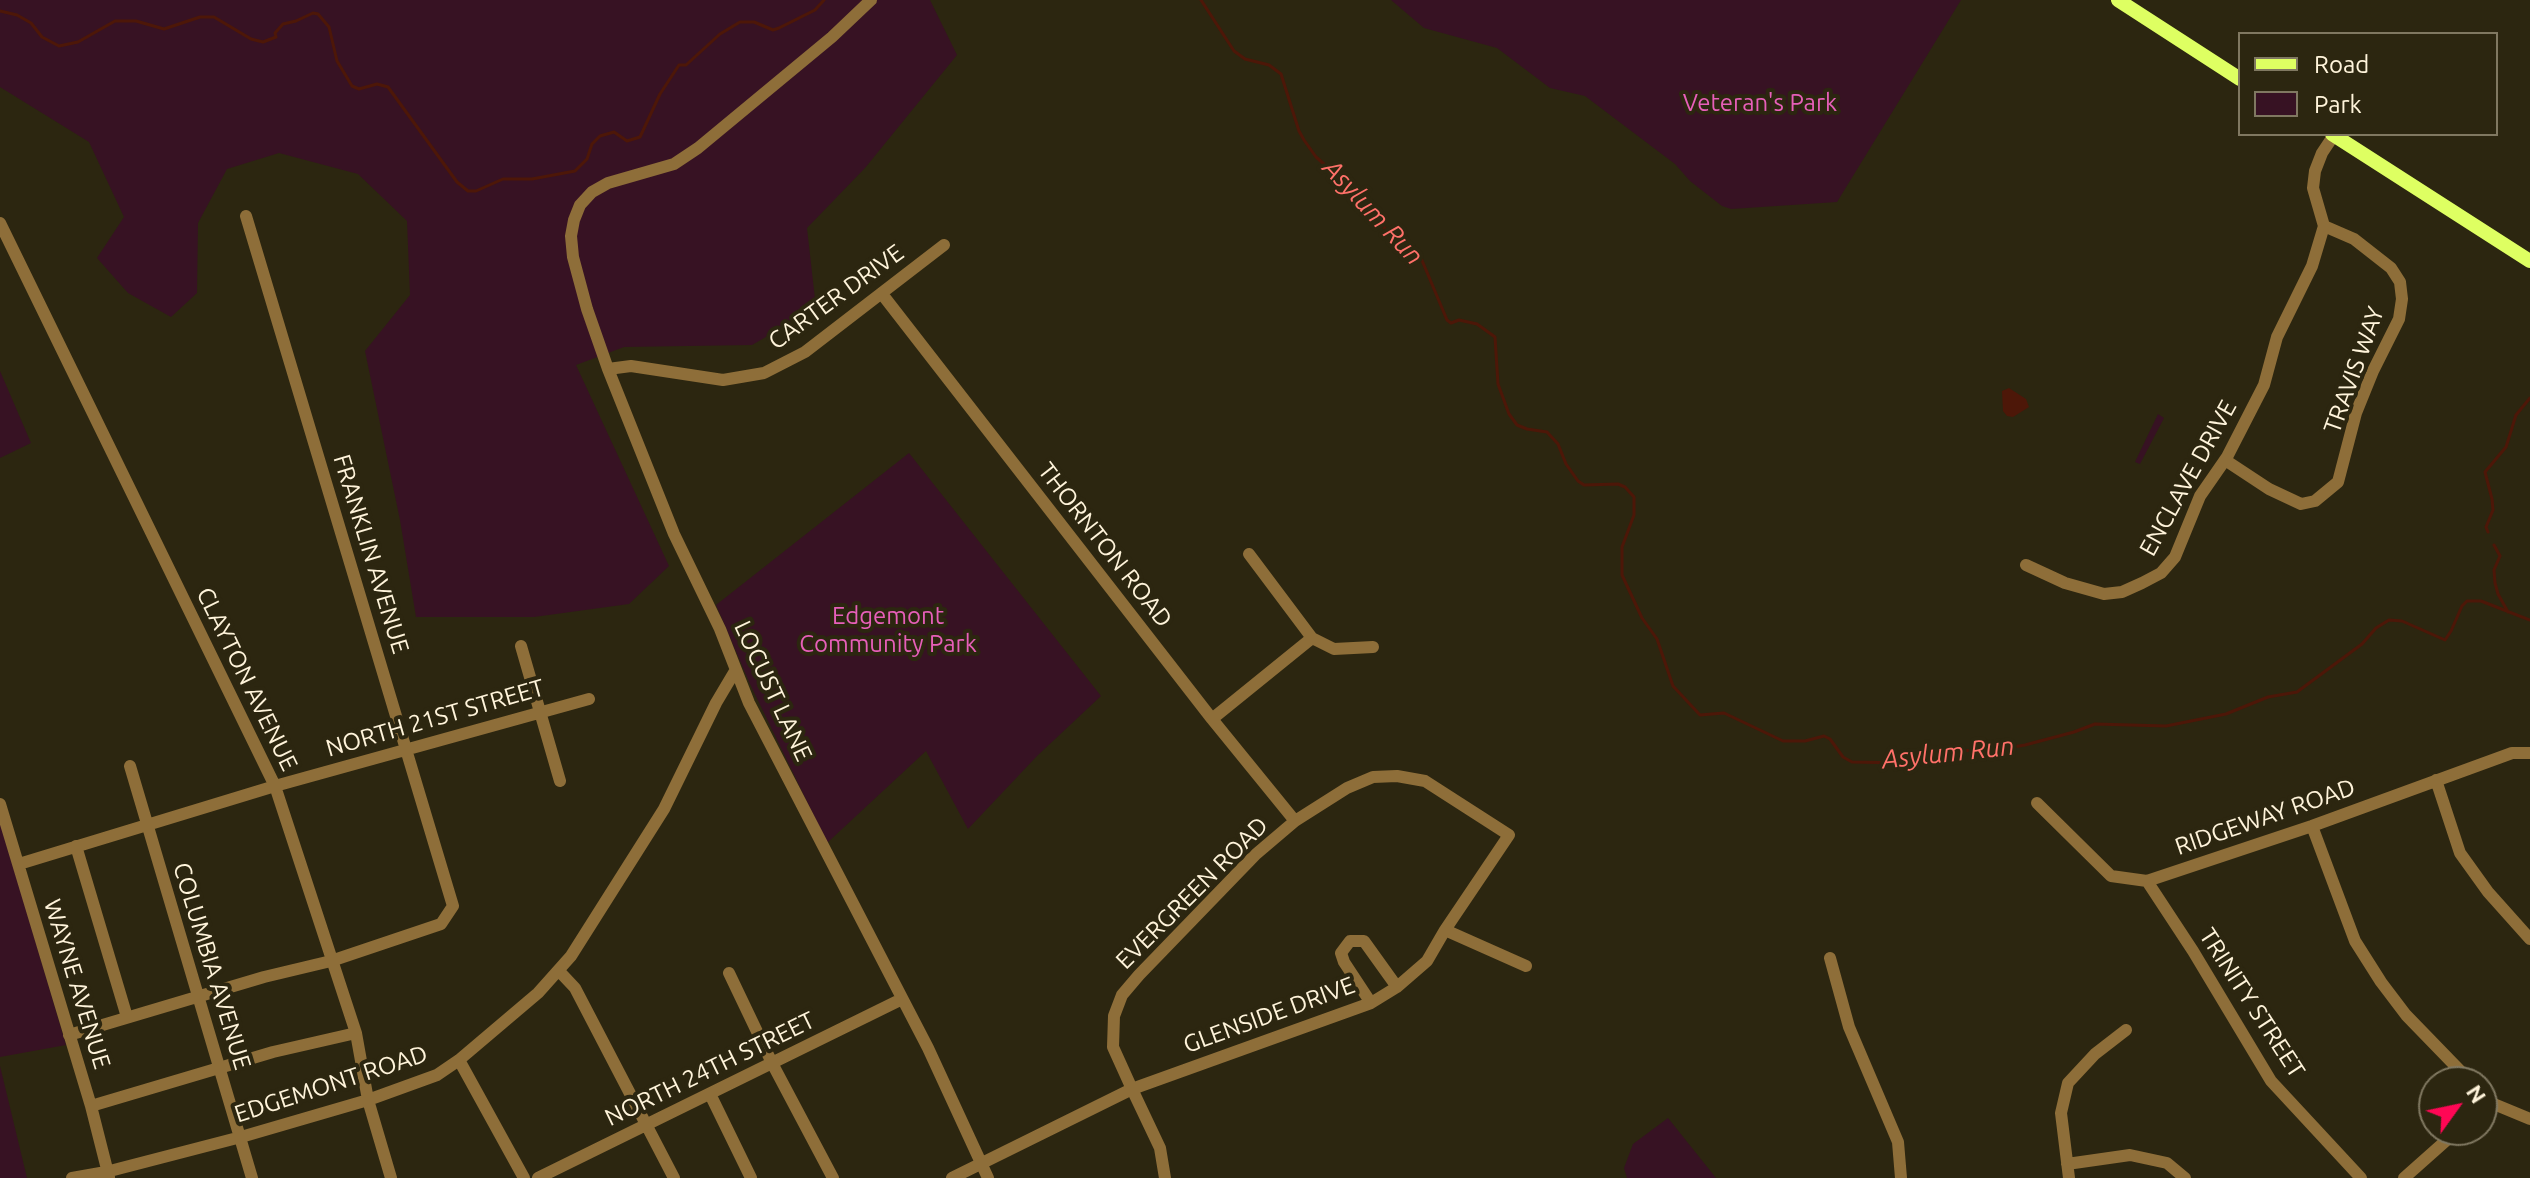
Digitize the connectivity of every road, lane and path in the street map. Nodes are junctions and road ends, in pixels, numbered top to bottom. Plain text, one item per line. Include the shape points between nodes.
1 (871, 0) edge
2 (2118, 0) edge
3 (2238, 78) edge
4 (2332, 136) edge
5 (2335, 136) edge
6 (246, 216) dead end
7 (0, 223) edge
8 (2324, 226) junction
9 (944, 245) dead end
10 (2530, 261) edge
11 (882, 294) junction
12 (608, 369) junction
13 (2225, 460) junction
14 (1249, 554) dead end
15 (2026, 565) dead end
16 (1312, 638) junction
17 (521, 646) dead end
18 (1373, 647) dead end
19 (735, 671) junction
20 (589, 699) dead end
21 (542, 710) junction
22 (1212, 719) junction
23 (407, 749) junction
24 (2530, 753) edge
25 (130, 766) dead end
26 (2436, 780) junction
27 (560, 781) dead end
28 (275, 786) junction
29 (2037, 803) dead end
30 (0, 804) edge
31 (1295, 821) junction
32 (146, 823) junction
33 (2312, 826) junction
34 (1509, 835) joint
35 (76, 846) junction
36 (19, 864) junction
37 (2147, 881) junction
38 (1445, 930) junction
39 (2530, 939) edge
40 (1830, 958) dead end
41 (331, 961) junction
42 (1526, 966) dead end
43 (559, 971) junction
44 (729, 973) dead end
45 (1397, 987) junction
46 (196, 996) junction
47 (902, 999) junction
48 (1371, 1003) junction
49 (127, 1017) junction
50 (2126, 1030) dead end
51 (356, 1033) junction
52 (69, 1035) junction
53 (459, 1060) junction
54 (772, 1063) junction
55 (2455, 1066) edge
56 (219, 1067) junction
57 (1132, 1089) junction
58 (710, 1094) junction
59 (368, 1100) junction
60 (91, 1106) junction
61 (2498, 1106) edge
62 (2530, 1119) edge
63 (648, 1126) junction
64 (241, 1137) junction
65 (2440, 1146) edge
66 (983, 1163) junction
67 (2068, 1171) edge
68 (108, 1175) edge
69 (72, 1178) edge
70 (252, 1178) edge
71 (391, 1178) edge
72 (524, 1178) edge
73 (538, 1178) edge
74 (674, 1178) edge
75 (751, 1178) edge
76 (833, 1178) edge
77 (952, 1178) edge
78 (988, 1178) edge
79 (1165, 1178) edge
80 (1901, 1178) edge
81 (2185, 1178) edge
82 (2361, 1178) edge
83 (2404, 1178) edge

1 - 12 street, LOCUST LANE via 698,148 674,164 608,183 580,205 571,236 573,257
2 - 3 main road
4 - 8 street via 2315,171 2313,188
5 - 10 main road
6 - 23 street, FRANKLIN AVENUE
7 - 28 street, CLAYTON AVENUE
8 - 13 street, ENCLAVE DRIVE via 2312,266 2277,337 2264,385
8 - 13 street, TRAVIS WAY via 2354,239 2391,268 2402,299 2399,319 2356,413 2338,482 2315,501 2301,504
9 - 11 street, CARTER DRIVE
11 - 12 street, CARTER DRIVE via 805,352 764,373 723,380 631,366
11 - 22 street, THORNTON ROAD
12 - 19 street, LOCUST LANE
13 - 15 street, ENCLAVE DRIVE via 2200,496 2175,557 2161,573 2122,592 2104,594
14 - 16 street
16 - 18 street via 1334,649
16 - 22 street
17 - 21 street
19 - 43 street, EDGEMONT ROAD via 664,809
19 - 47 street, LOCUST LANE
20 - 21 street, NORTH 21ST STREET
21 - 23 street, NORTH 21ST STREET
21 - 27 street
22 - 31 street, THORNTON ROAD
23 - 28 street, NORTH 21ST STREET
23 - 41 street, FRANKLIN AVENUE via 453,906 441,924
24 - 26 street, RIDGEWAY ROAD via 2512,753
25 - 32 street, COLUMBIA AVENUE
26 - 33 street, RIDGEWAY ROAD
26 - 39 street via 2460,853
28 - 32 street, NORTH 21ST STREET
28 - 41 street, CLAYTON AVENUE
29 - 37 street, RIDGEWAY ROAD via 2111,876
30 - 36 street, WAYNE AVENUE
31 - 34 street, EVERGREEN ROAD via 1347,788 1373,777 1397,776 1425,781
31 - 57 street, EVERGREEN ROAD via 1255,855 1122,995 1114,1016 1113,1047
32 - 35 street, NORTH 21ST STREET
32 - 46 street, COLUMBIA AVENUE
33 - 37 street, RIDGEWAY ROAD
33 - 55 street via 2355,941 2406,1015
34 - 38 street, GLENSIDE DRIVE
35 - 36 street, NORTH 21ST STREET
35 - 49 street
36 - 52 street, WAYNE AVENUE
37 - 82 street, TRINITY STREET via 2271,1081
38 - 42 street
38 - 45 street, GLENSIDE DRIVE via 1427,961
40 - 80 street via 1849,1027 1898,1142
41 - 46 street
41 - 51 street, CLAYTON AVENUE
43 - 53 street, EDGEMONT ROAD
43 - 63 street via 575,988
44 - 54 street
45 - 48 street, GLENSIDE DRIVE
45 - 48 street via 1364,941 1350,941 1341,953 1344,962
46 - 49 street
46 - 56 street, COLUMBIA AVENUE
47 - 54 street, NORTH 24TH STREET
47 - 66 street, LOCUST LANE
48 - 57 street, GLENSIDE DRIVE
49 - 52 street
50 - 67 street via 2068,1083 2061,1113
51 - 56 street
51 - 59 street, CLAYTON AVENUE
52 - 60 street, WAYNE AVENUE
53 - 59 street, EDGEMONT ROAD via 437,1075
53 - 72 street
54 - 58 street, NORTH 24TH STREET
54 - 76 street
56 - 60 street
56 - 64 street, COLUMBIA AVENUE
57 - 66 street, GLENSIDE DRIVE
57 - 79 street, EVERGREEN ROAD via 1160,1148
58 - 63 street, NORTH 24TH STREET
58 - 75 street
59 - 64 street, EDGEMONT ROAD
59 - 71 street, CLAYTON AVENUE
60 - 68 street, WAYNE AVENUE
61 - 62 street
63 - 73 street, NORTH 24TH STREET
63 - 74 street
64 - 68 street, EDGEMONT ROAD
64 - 70 street, COLUMBIA AVENUE
65 - 83 street
66 - 77 street, GLENSIDE DRIVE
66 - 78 street, LOCUST LANE
67 - 81 street via 2130,1155 2167,1163
68 - 69 street, EDGEMONT ROAD

